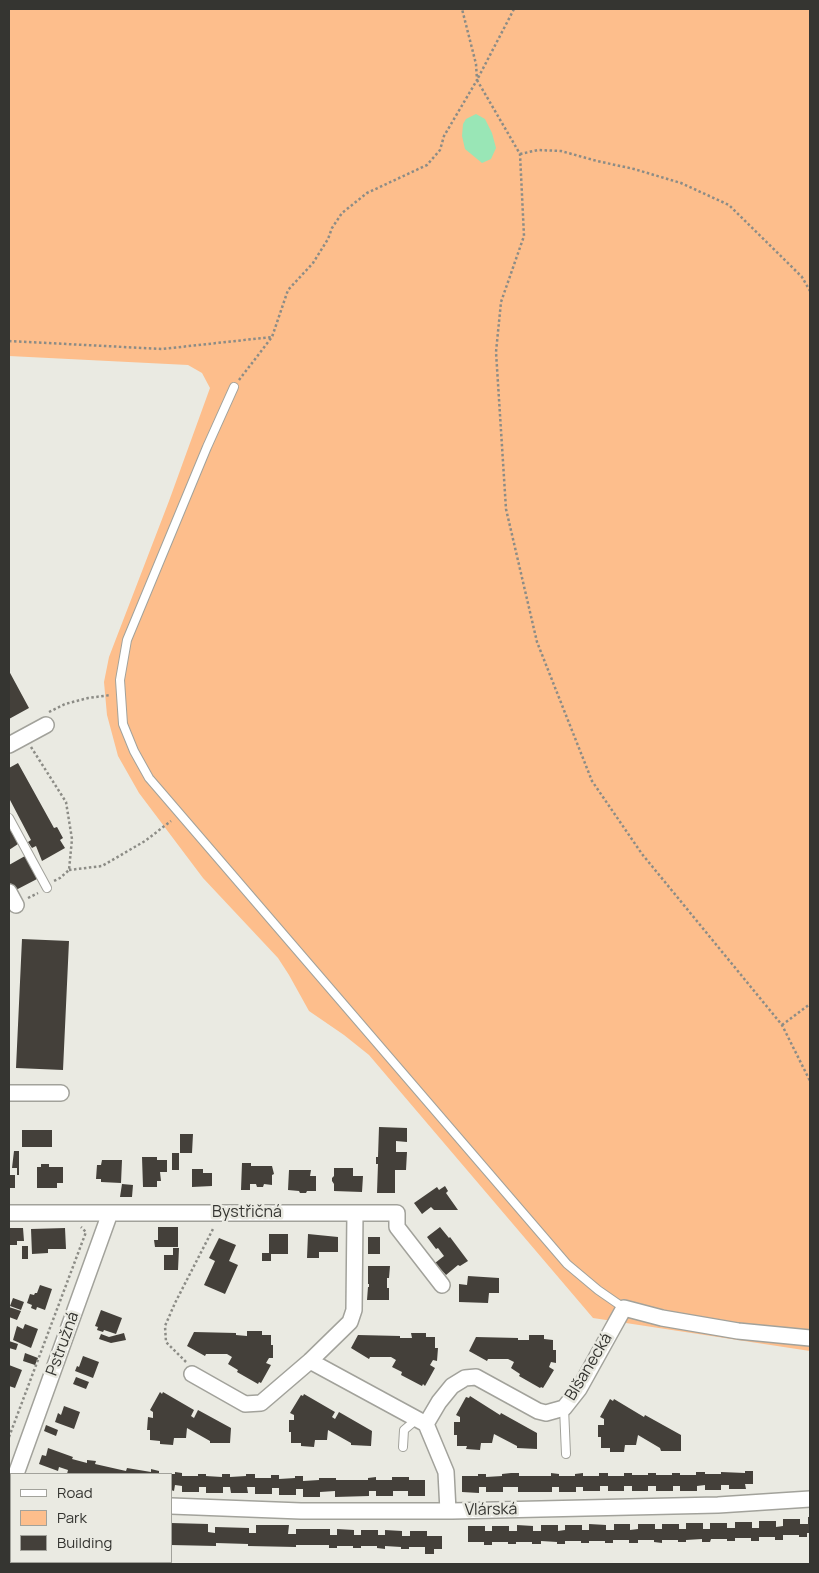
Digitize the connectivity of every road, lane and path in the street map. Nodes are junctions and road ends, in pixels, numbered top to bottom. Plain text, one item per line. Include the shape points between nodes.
1 (462, 9) edge
2 (514, 9) edge
3 (477, 80) junction
4 (520, 154) junction
5 (806, 284) junction
6 (810, 284) edge
7 (810, 291) edge
8 (272, 337) junction
9 (9, 341) edge
10 (234, 387) joint
11 (121, 693) junction
12 (46, 725) joint
13 (14, 740) edge
14 (180, 814) junction
15 (9, 818) edge
16 (69, 870) junction
17 (48, 888) junction
18 (12, 898) edge
19 (810, 1004) edge
20 (782, 1025) junction
21 (810, 1080) edge
22 (9, 1093) edge
23 (61, 1094) dead end
24 (9, 1213) edge
25 (110, 1213) junction
26 (221, 1213) junction
27 (355, 1213) junction
28 (80, 1226) dead end
29 (442, 1285) dead end
30 (624, 1308) junction
31 (810, 1338) edge
32 (310, 1361) junction
33 (192, 1374) joint
34 (564, 1408) junction
35 (421, 1422) junction
36 (9, 1437) edge
37 (403, 1447) dead end
38 (566, 1454) dead end
39 (17, 1473) edge
40 (810, 1499) edge
41 (172, 1506) edge
42 (448, 1511) junction

1 - 3 path
2 - 3 path
3 - 4 path
3 - 8 path via 444,136 440,150 427,165 368,193 342,212 313,263 288,290
4 - 5 path via 538,150 561,151 681,183 729,205
4 - 20 path via 524,236 501,302 496,352 506,509 537,642 592,781 642,854
5 - 6 path
5 - 7 path
8 - 9 path via 162,349
8 - 10 path
10 - 11 lane via 127,640
11 - 12 path via 65,704 43,717
11 - 14 lane via 123,724 134,751 149,778
12 - 13 street
13 - 16 path via 66,802 72,839
14 - 16 path via 102,866
14 - 30 lane via 567,1264
15 - 17 lane
16 - 17 path via 51,882
17 - 18 path
19 - 20 path
20 - 21 path
22 - 23 street
24 - 25 street, Bystřičná
25 - 26 street, Bystřičná
25 - 39 street, Pstružná
26 - 27 street, Bystřičná
26 - 33 path via 165,1326 166,1342 185,1359
27 - 29 street, Bystřičná via 397,1213 397,1227
27 - 32 street via 354,1310 350,1322
28 - 36 path via 86,1232
30 - 31 street via 738,1331
30 - 34 street, Blšanecká via 579,1389
32 - 33 street via 261,1404 244,1404
32 - 35 street
34 - 35 street, Blšanecká via 546,1414 476,1377 465,1378 452,1386
34 - 38 lane
35 - 37 lane via 404,1430
35 - 42 street via 446,1472
40 - 42 street, Vlárská via 718,1505
41 - 42 street, Vlárská via 301,1511

